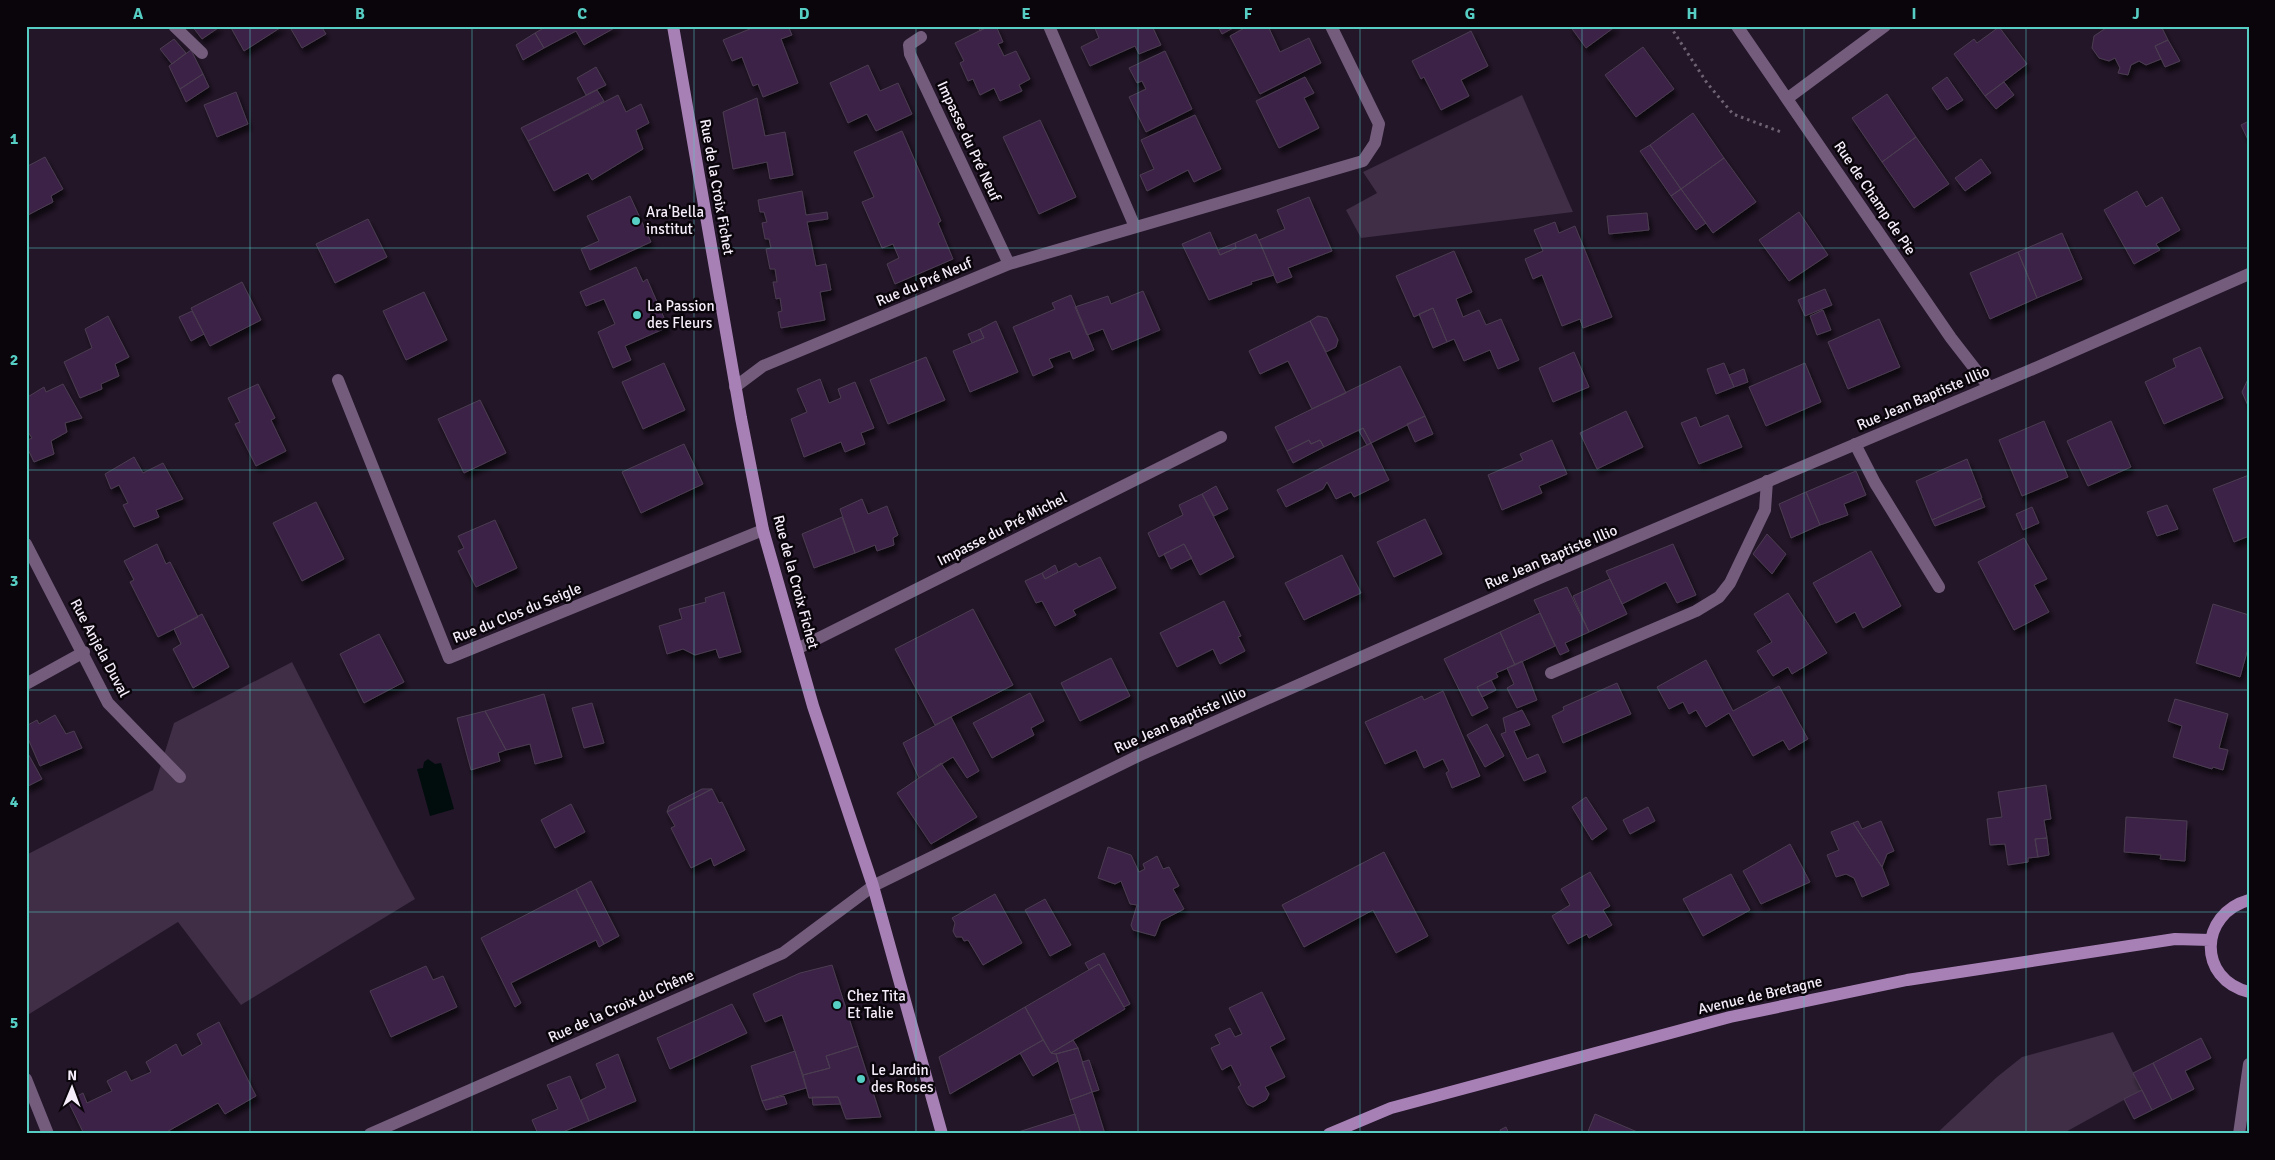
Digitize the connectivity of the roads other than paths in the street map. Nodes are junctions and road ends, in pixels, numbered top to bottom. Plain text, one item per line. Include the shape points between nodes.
1 (174, 26) edge
2 (673, 26) edge
3 (1049, 26) edge
4 (1331, 26) edge
5 (1737, 26) edge
6 (1885, 26) edge
7 (921, 37) dead end
8 (202, 53) dead end
9 (1788, 98) junction
10 (1135, 228) junction
11 (1009, 264) junction
12 (2249, 274) edge
13 (338, 380) dead end
14 (736, 387) junction
15 (1989, 387) junction
16 (1222, 437) dead end
17 (1855, 444) junction
18 (1768, 481) junction
19 (764, 530) junction
20 (26, 544) edge
21 (1939, 587) dead end
22 (797, 649) junction
23 (84, 652) junction
24 (1551, 673) dead end
25 (26, 684) edge
26 (180, 777) dead end
27 (873, 886) junction
28 (2249, 900) edge
29 (2210, 940) junction
30 (2249, 992) edge
31 (2249, 1064) edge
32 (26, 1079) edge
33 (48, 1134) edge
34 (370, 1134) edge
35 (942, 1134) edge
36 (1329, 1134) edge
37 (2239, 1134) edge

1 - 8 street
2 - 14 street, Rue de la Croix Fichet
3 - 10 street
4 - 10 street, Rue du Pré Neuf via 1380,124 1363,161
5 - 9 street, Rue de Champ de Pie
6 - 9 street
7 - 11 street, Impasse du Pré Neuf via 909,45 910,54
9 - 15 street, Rue de Champ de Pie via 1951,338
10 - 11 street, Rue du Pré Neuf
11 - 14 street, Rue du Pré Neuf via 763,366
12 - 15 street, Rue Jean Baptiste Illio
13 - 19 street, Rue du Clos du Seigle via 449,658
14 - 19 street, Rue de la Croix Fichet
15 - 17 street, Rue Jean Baptiste Illio
16 - 22 street, Impasse du Pré Michel
17 - 18 street, Rue Jean Baptiste Illio
17 - 21 street via 1875,483
18 - 24 street via 1765,510 1730,583 1719,597 1696,611
18 - 27 street, Rue Jean Baptiste Illio via 1140,755
19 - 22 street, Rue de la Croix Fichet
20 - 23 street, Rue Anjela Duval
22 - 27 street, Rue de la Croix Fichet
23 - 25 street
23 - 26 street, Rue Anjela Duval via 108,703
27 - 34 street, Rue de la Croix du Chêne via 784,953
27 - 35 street, Rue de la Croix Fichet
28 - 29 street via 2224,912
29 - 30 street via 2216,970 2226,982
29 - 36 street, Avenue de Bretagne via 2175,939 1907,980 1821,997 1721,1020 1391,1108
31 - 37 street
32 - 33 street

